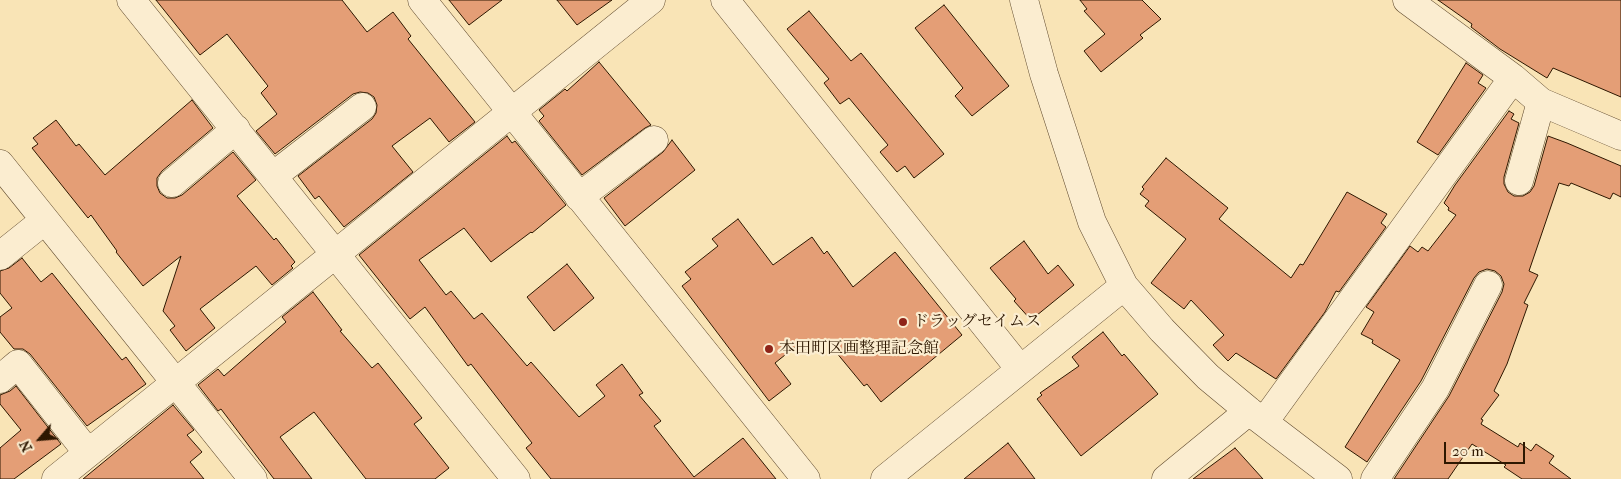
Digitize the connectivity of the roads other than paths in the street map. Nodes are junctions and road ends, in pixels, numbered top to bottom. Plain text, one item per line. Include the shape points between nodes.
1 (131, 0) edge
2 (422, 0) edge
3 (652, 0) edge
4 (725, 0) edge
5 (1024, 0) edge
6 (1407, 0) edge
7 (1513, 78) junction
8 (1542, 102) junction
9 (362, 107) dead end
10 (511, 112) junction
11 (236, 129) junction
12 (1621, 136) edge
13 (654, 140) dead end
14 (0, 164) edge
15 (273, 176) junction
16 (1519, 181) dead end
17 (172, 183) dead end
18 (579, 197) junction
19 (45, 220) junction
20 (336, 254) junction
21 (0, 256) edge
22 (1488, 285) dead end
23 (1124, 286) junction
24 (1020, 368) junction
25 (0, 379) edge
26 (175, 383) junction
27 (1256, 417) junction
28 (88, 453) junction
29 (1335, 478) edge
30 (56, 479) edge
31 (253, 479) edge
32 (516, 479) edge
33 (806, 479) edge
34 (885, 479) edge
35 (1166, 479) edge
36 (1375, 479) edge

1 - 11 street
2 - 10 street
3 - 10 street
4 - 24 street
5 - 23 street via 1044,74 1092,222
6 - 7 street
7 - 8 street
7 - 27 street
8 - 12 street
8 - 16 street
9 - 15 street
10 - 18 street
10 - 20 street
11 - 15 street
11 - 17 street
13 - 18 street
14 - 19 street
15 - 20 street
18 - 33 street
19 - 21 street
19 - 26 street
20 - 26 street
20 - 32 street
22 - 36 street via 1435,389
23 - 24 street
23 - 27 street via 1195,364
24 - 34 street
25 - 28 street via 18,364
26 - 28 street
26 - 31 street
27 - 29 street
27 - 35 street
28 - 30 street

